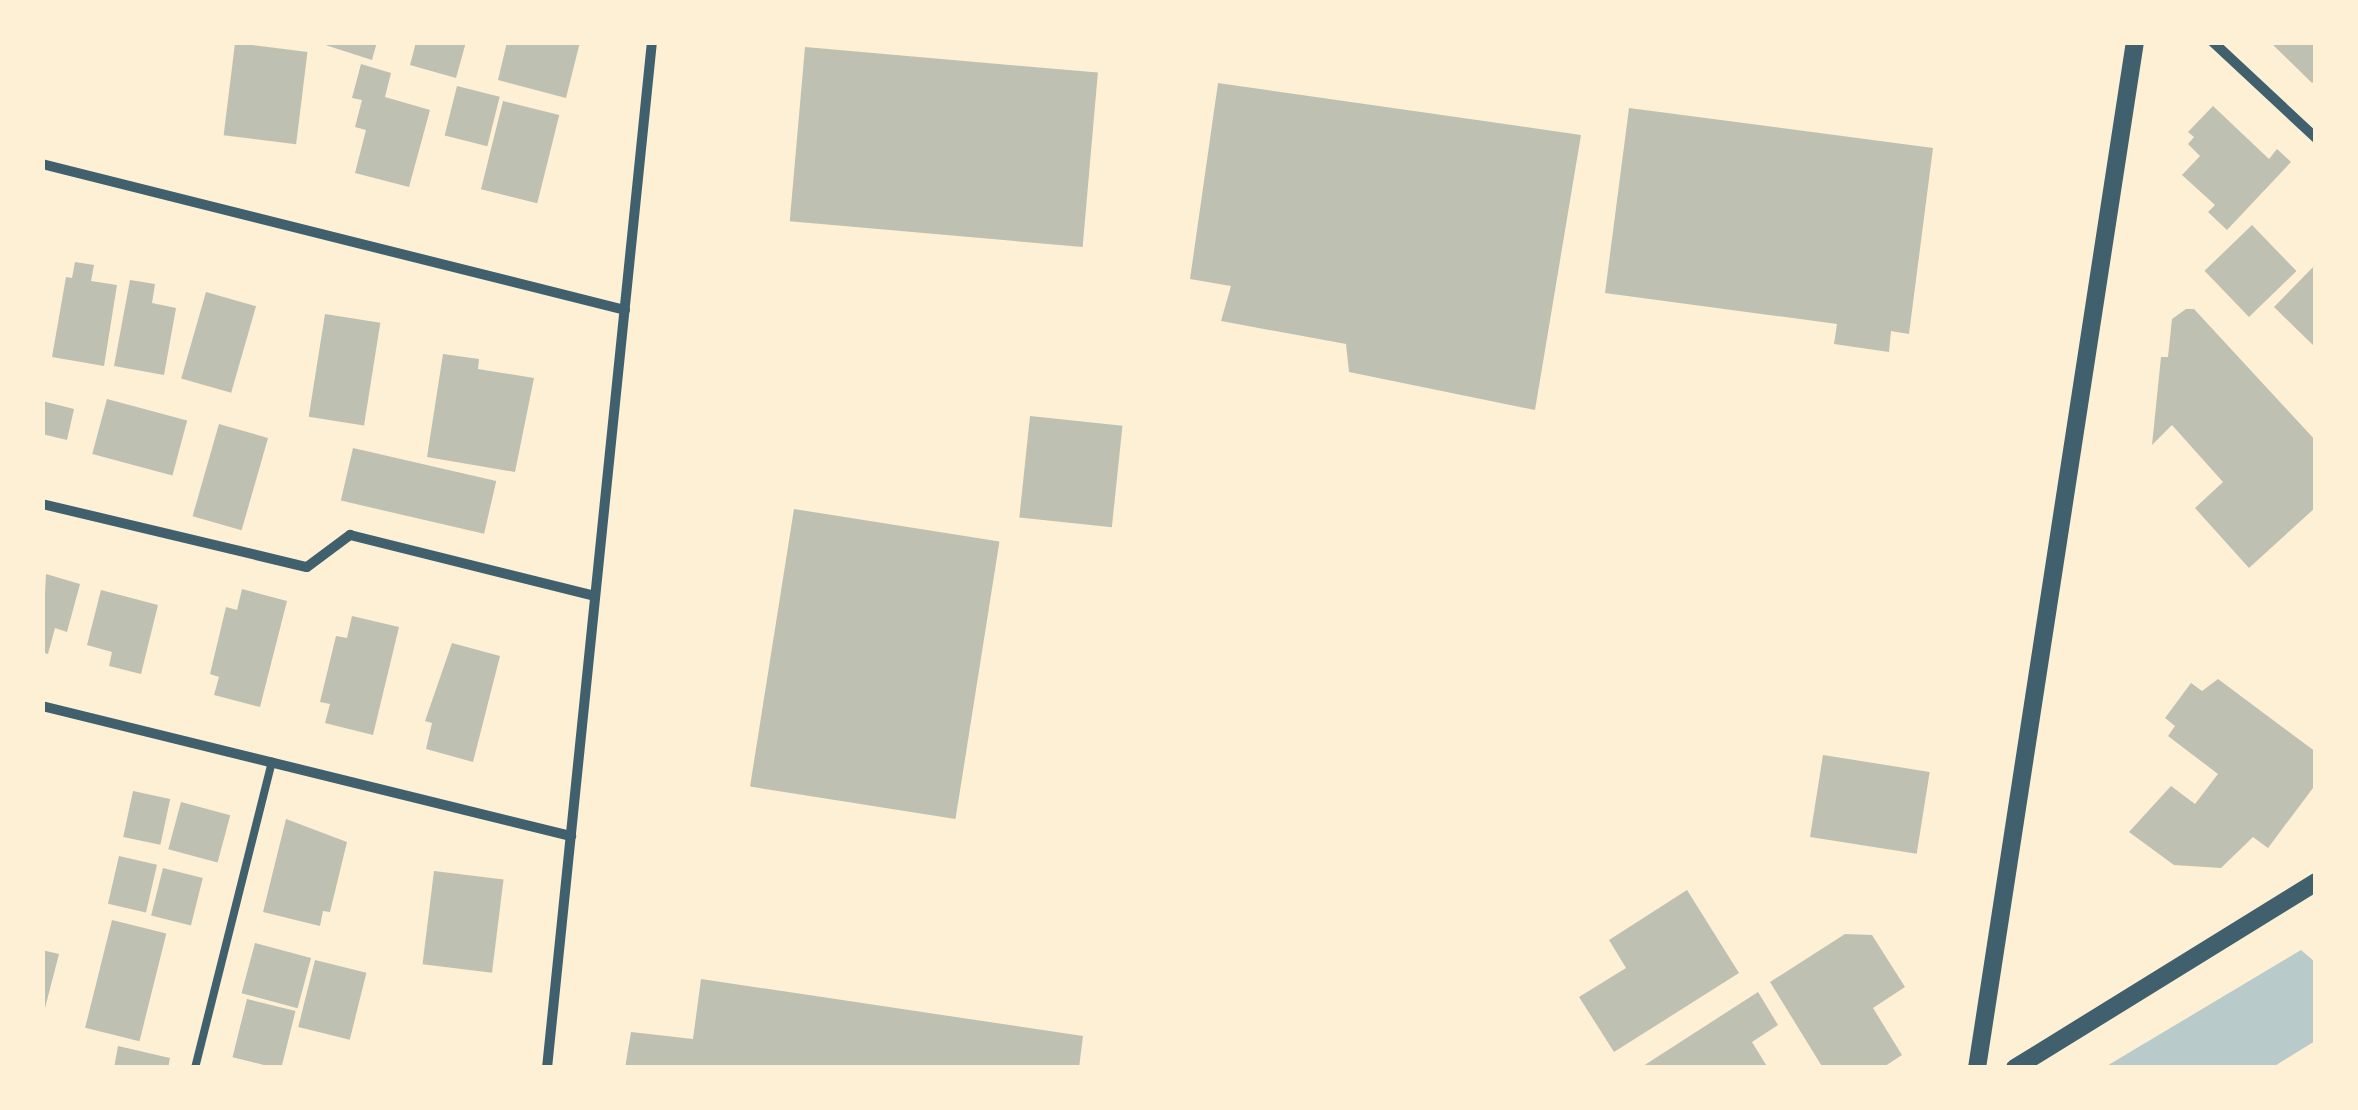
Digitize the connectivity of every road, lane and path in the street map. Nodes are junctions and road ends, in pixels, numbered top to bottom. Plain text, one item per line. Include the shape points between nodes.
1 (652, 42) edge
2 (2135, 42) edge
3 (2213, 42) edge
4 (2316, 138) edge
5 (42, 164) edge
6 (625, 310) junction
7 (42, 504) edge
8 (596, 596) junction
9 (42, 706) edge
10 (272, 762) junction
11 (571, 836) junction
12 (2316, 882) edge
13 (195, 1068) edge
14 (547, 1068) edge
15 (1977, 1068) edge
16 (2016, 1068) edge

1 - 6 street
2 - 15 street
3 - 4 street
5 - 6 street
6 - 8 street
7 - 8 street via 308,567 350,535
8 - 11 street
9 - 10 street
10 - 11 street
10 - 13 lane
11 - 14 street
12 - 16 street

